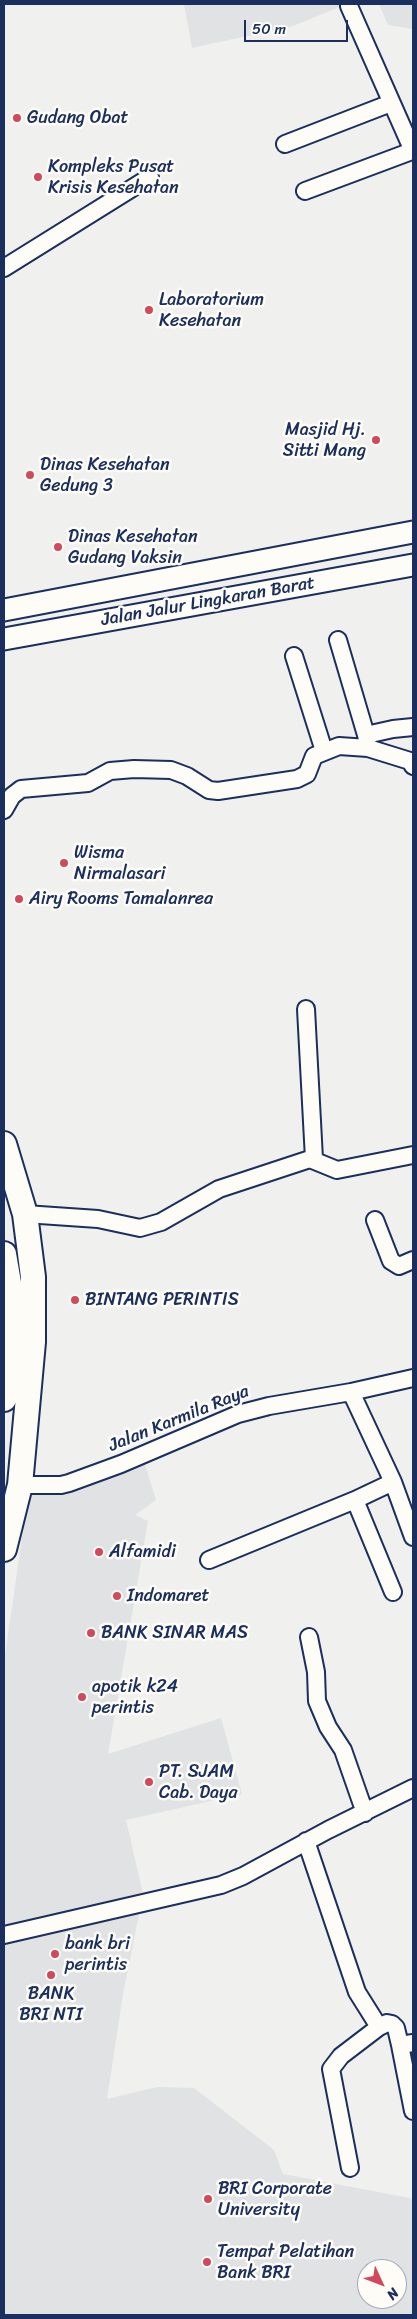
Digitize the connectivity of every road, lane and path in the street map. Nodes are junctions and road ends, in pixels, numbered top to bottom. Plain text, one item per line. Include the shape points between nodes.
1 (349, 6) dead end
2 (391, 104) junction
3 (285, 144) dead end
4 (413, 151) edge
5 (150, 177) dead end
6 (305, 191) dead end
7 (4, 268) edge
8 (413, 532) edge
9 (413, 565) edge
10 (4, 610) edge
11 (4, 639) edge
12 (338, 640) dead end
13 (294, 656) dead end
14 (413, 727) edge
15 (367, 741) junction
16 (324, 751) junction
17 (413, 766) edge
18 (4, 810) edge
19 (306, 1009) dead end
20 (4, 1144) edge
21 (413, 1155) edge
22 (314, 1159) junction
23 (25, 1214) junction
24 (375, 1220) dead end
25 (4, 1254) edge
26 (413, 1260) edge
27 (413, 1378) edge
28 (351, 1392) junction
29 (4, 1399) edge
30 (393, 1482) junction
31 (20, 1484) junction
32 (355, 1500) junction
33 (413, 1537) edge
34 (4, 1549) edge
35 (209, 1560) dead end
36 (393, 1592) dead end
37 (309, 1637) dead end
38 (413, 1788) edge
39 (365, 1813) junction
40 (306, 1841) junction
41 (4, 1935) edge
42 (379, 2027) junction
43 (407, 2044) edge
44 (413, 2111) edge
45 (350, 2168) dead end

1 - 2 street
2 - 3 street
2 - 4 street
4 - 6 street
5 - 7 street
8 - 10 main road, Jalan Jalur Lingkaran Barat
9 - 11 main road, Jalan Jalur Lingkaran Barat
12 - 15 street
13 - 16 street
14 - 15 street via 393,728
15 - 16 street
15 - 17 street via 410,761
16 - 18 street via 312,758 307,774 297,779 218,791 209,790 171,770 110,771 88,783 21,789 12,796
19 - 22 street
20 - 23 highway
21 - 22 street via 337,1170
22 - 23 street via 219,1189 161,1222 140,1228 98,1219
23 - 31 highway via 33,1277 33,1342
24 - 26 street via 391,1261 400,1266
25 - 29 highway via 9,1283 9,1369
27 - 28 street, Jalan Karmila Raya
28 - 30 street
28 - 31 street, Jalan Karmila Raya via 269,1406 230,1417 69,1483
30 - 32 street
30 - 33 street
31 - 34 highway
32 - 35 street
32 - 36 street
37 - 39 street via 316,1672 317,1701 343,1750
38 - 39 street
39 - 40 street
40 - 41 street via 221,1885
40 - 42 street via 351,1978
42 - 43 street via 387,2023 395,2026
42 - 45 street via 340,2056 331,2069
43 - 44 street

